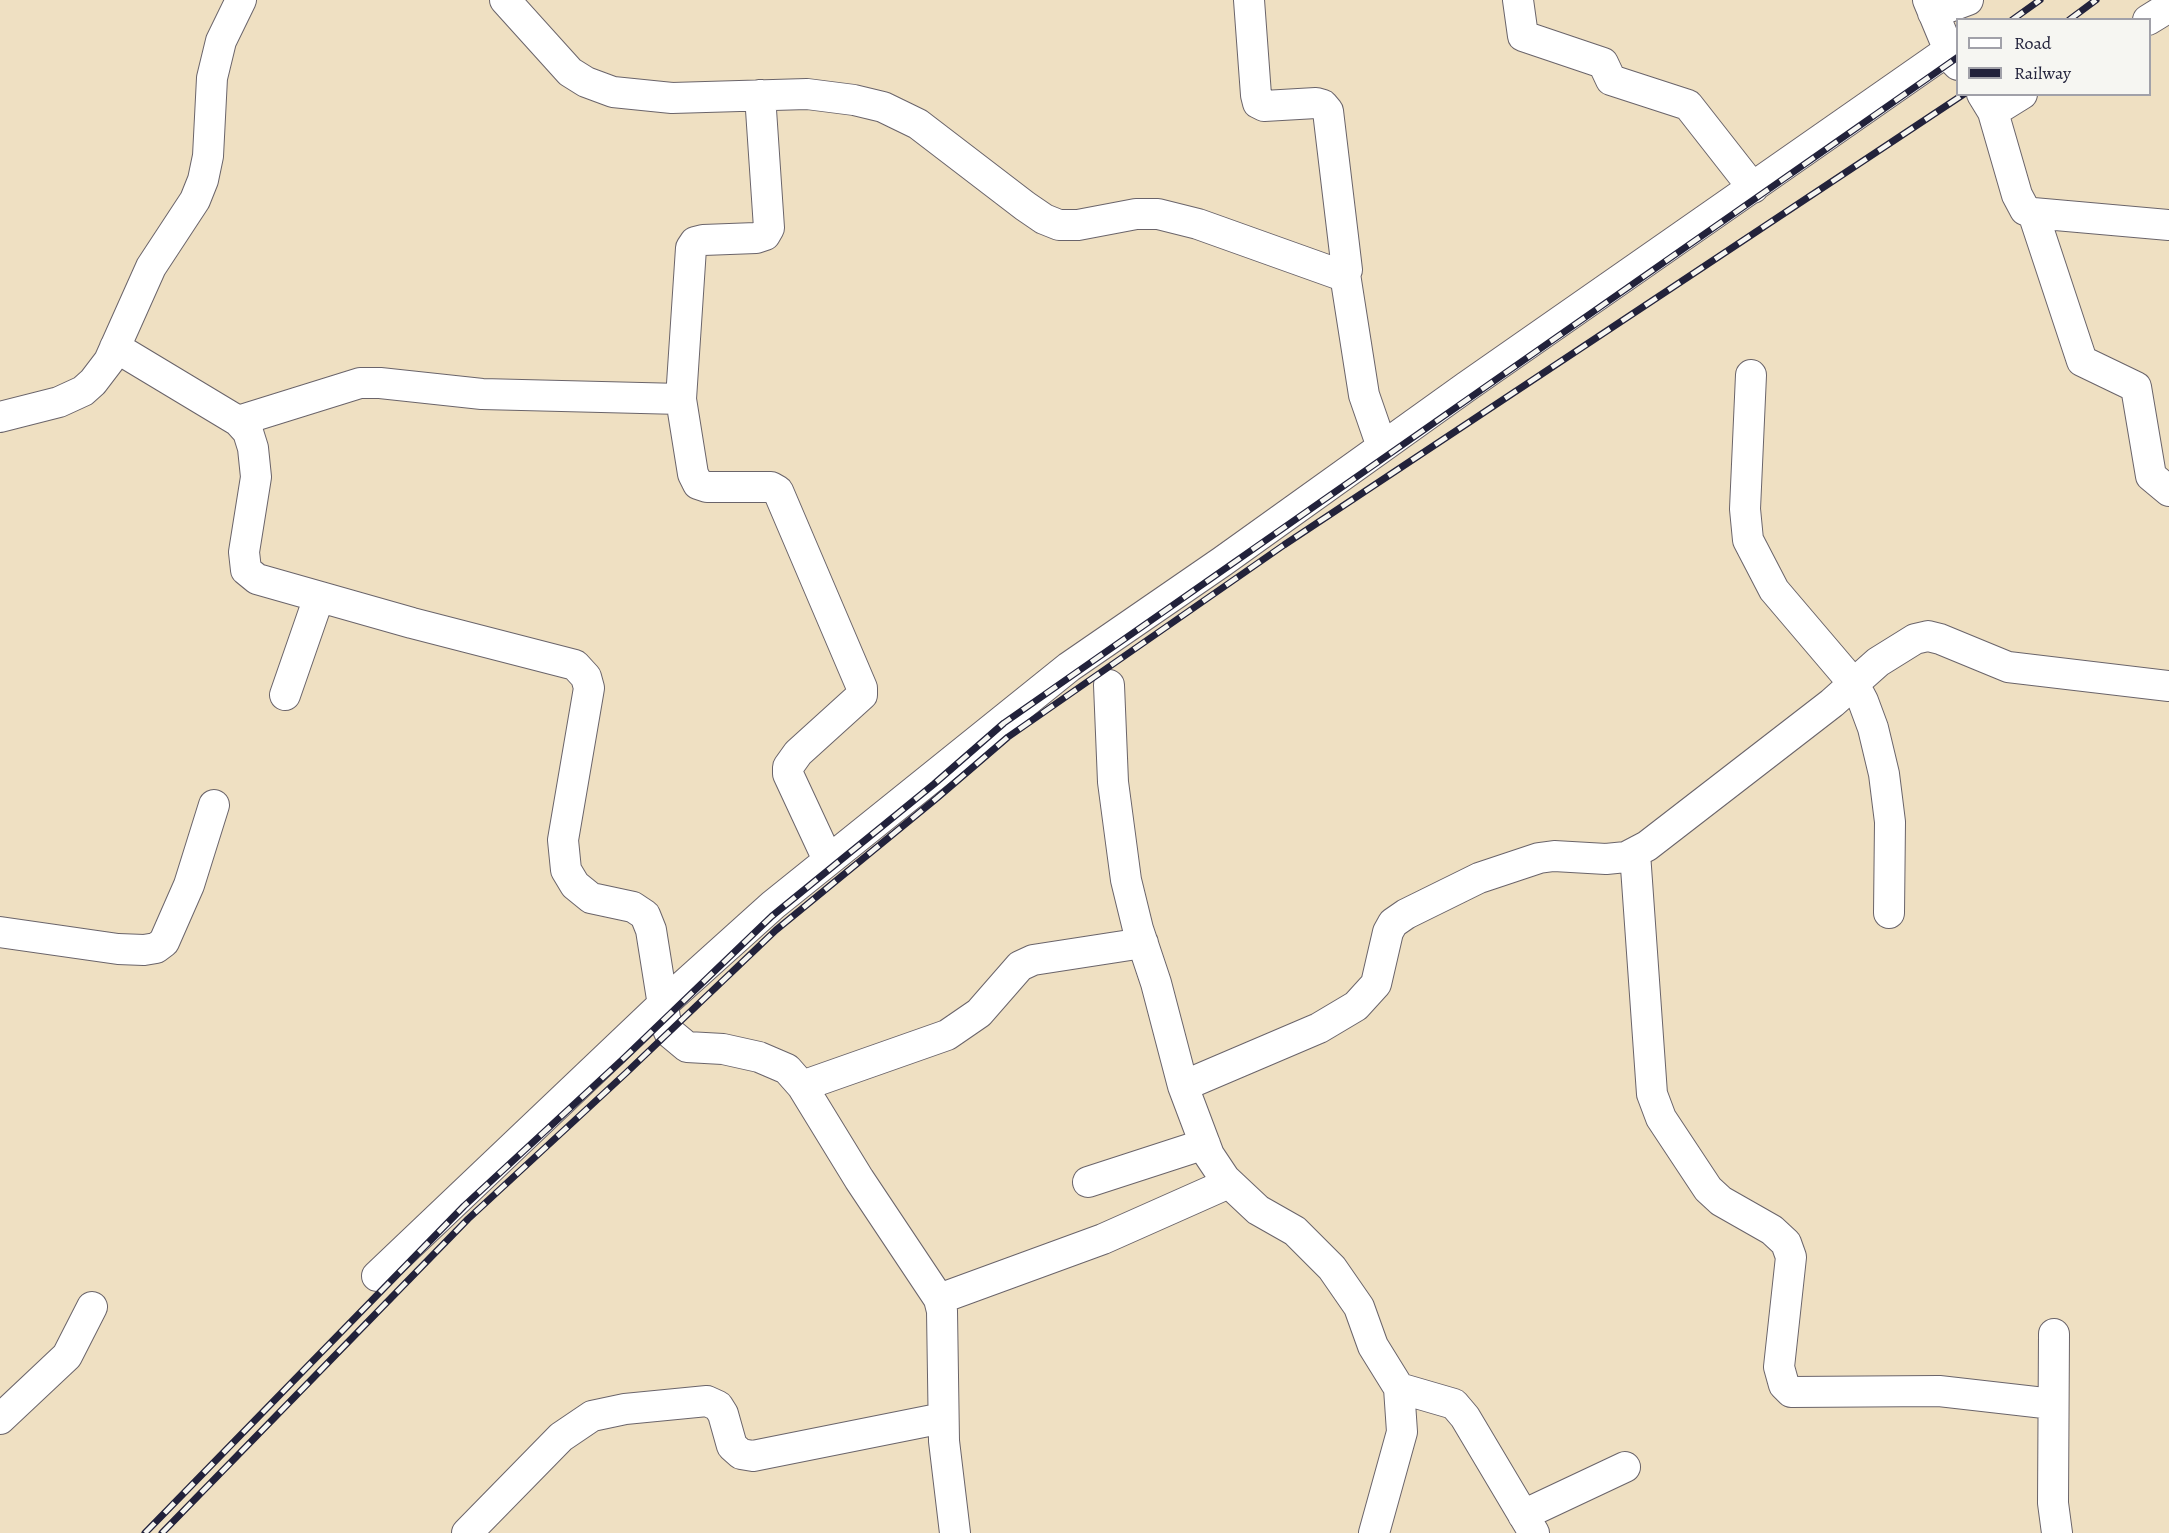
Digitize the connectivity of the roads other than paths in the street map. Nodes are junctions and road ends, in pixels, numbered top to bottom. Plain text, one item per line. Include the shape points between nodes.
1 (241, 0) edge
2 (505, 0) edge
3 (1249, 0) edge
4 (1518, 0) edge
5 (1968, 0) edge
6 (1931, 6) edge
7 (2169, 7) edge
8 (2151, 18) edge
9 (1953, 58) edge
10 (760, 95) junction
11 (2014, 96) edge
12 (1987, 103) edge
13 (1753, 188) junction
14 (2033, 213) junction
15 (2169, 225) edge
16 (1345, 274) junction
17 (115, 347) junction
18 (1751, 375) dead end
19 (681, 399) junction
20 (0, 417) edge
21 (238, 421) junction
22 (1382, 447) junction
23 (2169, 491) edge
24 (319, 597) junction
25 (1854, 684) junction
26 (1109, 685) dead end
27 (2169, 686) edge
28 (285, 695) dead end
29 (214, 805) dead end
30 (1635, 854) junction
31 (828, 860) junction
32 (1889, 913) dead end
33 (0, 932) edge
34 (1143, 944) junction
35 (663, 1004) junction
36 (802, 1086) junction
37 (1183, 1086) junction
38 (1205, 1144) junction
39 (1088, 1182) dead end
40 (1229, 1183) junction
41 (377, 1276) dead end
42 (939, 1299) junction
43 (92, 1307) dead end
44 (2054, 1334) dead end
45 (1399, 1388) junction
46 (2054, 1404) junction
47 (943, 1418) junction
48 (0, 1419) edge
49 (1625, 1467) dead end
50 (1528, 1524) edge
51 (467, 1533) edge
52 (955, 1533) edge
53 (1374, 1533) edge
54 (2057, 1533) edge

1 - 17 street via 221,41 212,78 203,180 195,200 151,267
2 - 10 street via 570,72 586,82 613,92 672,98
3 - 16 street via 1258,103 1316,103 1328,111
4 - 13 street via 1523,36 1603,63 1611,80 1688,105
5 - 6 street
6 - 9 street
7 - 8 street
9 - 13 street
10 - 16 street via 836,96 883,107 918,124 1024,206 1059,225 1158,214
10 - 19 street via 769,228 765,235 756,238 703,240 691,248
11 - 12 street
12 - 14 street via 2017,195 2025,210
13 - 22 street
14 - 15 street
14 - 23 street via 2082,361 2136,387 2151,476
16 - 22 street via 1364,395
17 - 20 street via 109,361 83,391 59,402
17 - 21 street
18 - 25 street via 1745,509 1748,540 1774,590
19 - 21 street via 482,394 360,383
19 - 31 street via 698,484 707,488 771,487 778,491 862,688 862,695 798,753 788,767
21 - 24 street via 248,432 256,477 244,552 246,570 257,579
22 - 31 street via 1069,668
24 - 28 street
24 - 35 street via 575,665 586,677 589,688 563,840 566,870 575,885 591,897 633,907 645,915
25 - 27 street via 1904,645 1928,636 2008,668
25 - 30 street
25 - 32 street via 1873,728 1884,774 1890,822
26 - 34 street via 1113,782 1126,880
29 - 33 street via 189,885 164,942 156,948 118,949
30 - 37 street via 1606,859 1539,858 1479,878 1406,914 1388,932 1377,984 1356,1006 1319,1028
30 - 46 street via 1652,1094 1660,1118 1708,1189 1786,1243 1791,1257 1779,1367 1784,1385 1791,1392 1939,1390
31 - 35 street
34 - 36 street via 1033,960 1020,966 979,1013 946,1035
34 - 37 street
35 - 36 street via 669,1032 687,1047 759,1057 787,1068
35 - 41 street
36 - 42 street
37 - 38 street
38 - 39 street
38 - 40 street
40 - 42 street via 1103,1239
40 - 45 street via 1258,1210 1295,1231 1332,1268 1359,1307 1373,1346
42 - 47 street
43 - 48 street via 67,1356
44 - 46 street
45 - 50 street via 1454,1404
45 - 53 street via 1402,1432
46 - 54 street via 2053,1503
47 - 51 street via 753,1456 741,1454 732,1446 723,1414 708,1401 592,1416 561,1437
47 - 52 street
49 - 50 street

